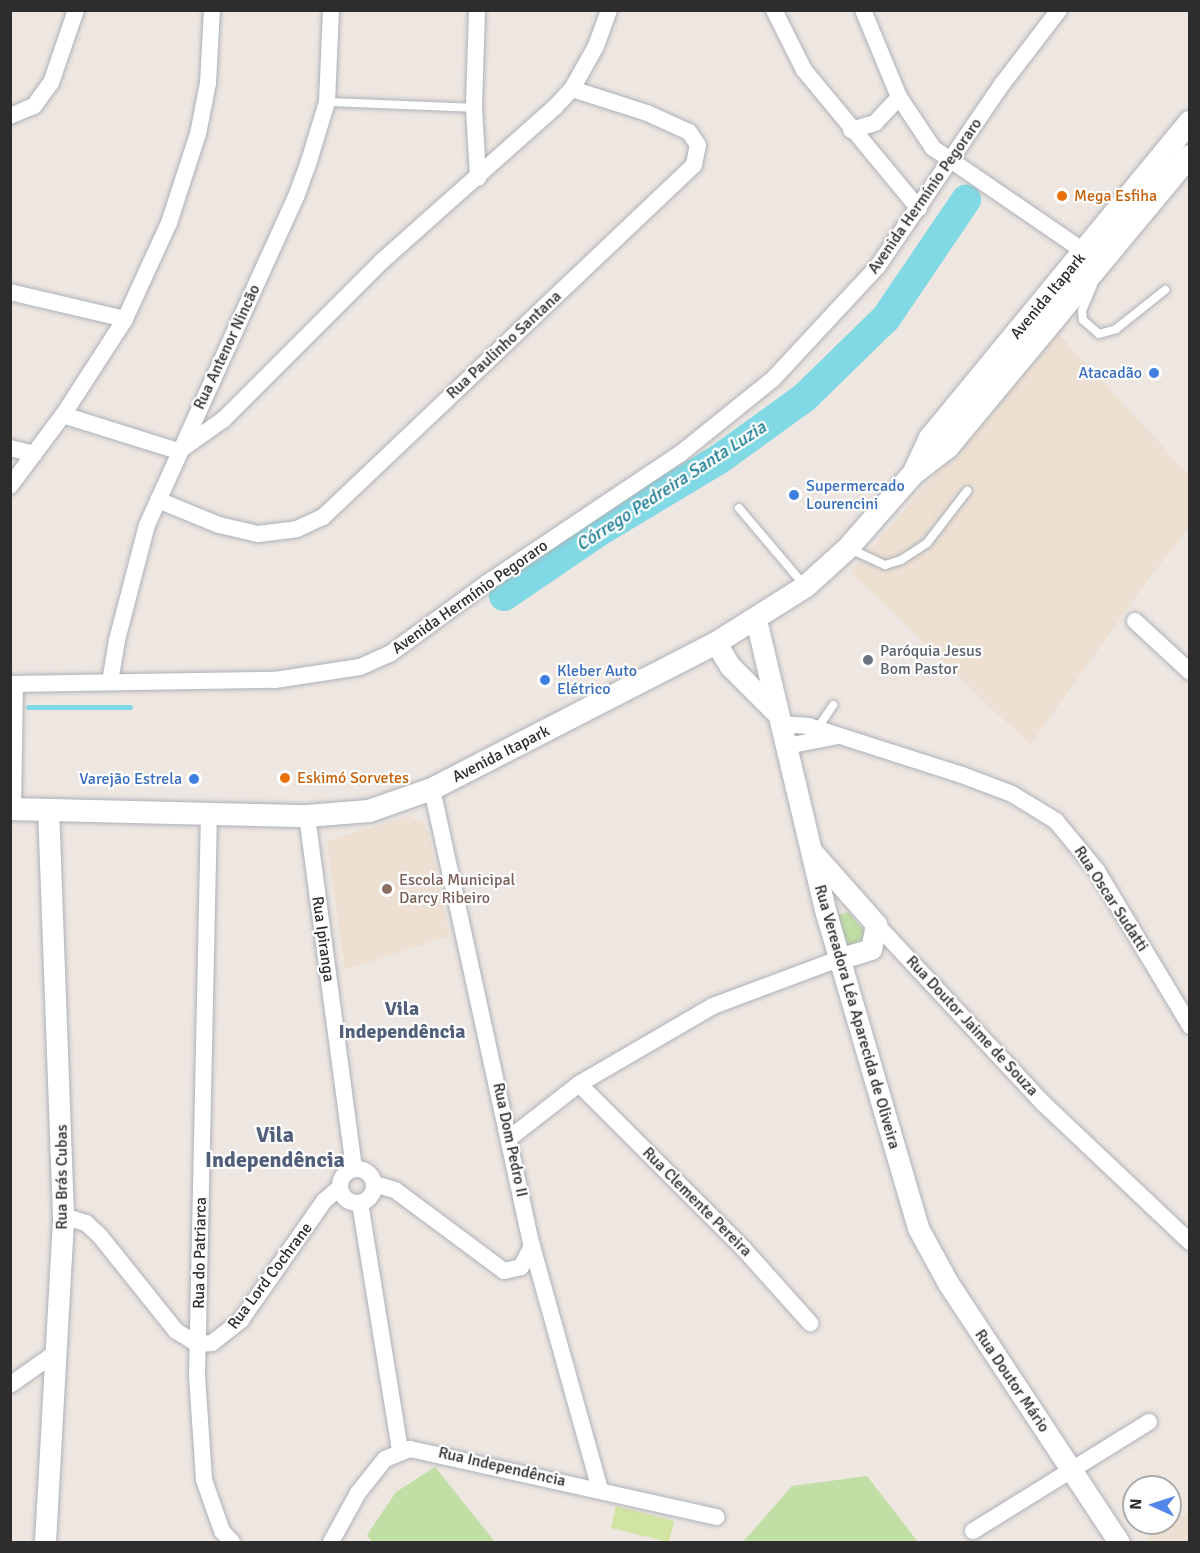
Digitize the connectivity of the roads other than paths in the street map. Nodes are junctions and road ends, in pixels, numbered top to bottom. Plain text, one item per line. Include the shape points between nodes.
1 (76, 10) edge
2 (212, 10) edge
3 (331, 10) edge
4 (477, 10) edge
5 (609, 10) edge
6 (774, 10) edge
7 (863, 10) edge
8 (1059, 11) edge
9 (572, 89) junction
10 (898, 97) junction
11 (327, 102) junction
12 (474, 108) junction
13 (10, 116) edge
14 (1190, 122) edge
15 (850, 130) junction
16 (1190, 156) edge
17 (950, 163) junction
18 (478, 178) junction
19 (919, 209) junction
20 (1090, 261) junction
21 (1165, 290) dead end
22 (10, 292) edge
23 (124, 320) junction
24 (63, 415) junction
25 (10, 448) edge
26 (178, 451) junction
27 (34, 454) junction
28 (10, 486) edge
29 (967, 491) dead end
30 (158, 500) junction
31 (739, 508) dead end
32 (848, 548) junction
33 (805, 587) junction
34 (756, 620) junction
35 (1135, 621) dead end
36 (716, 643) junction
37 (1190, 672) edge
38 (111, 682) junction
39 (13, 684) edge
40 (834, 705) dead end
41 (780, 719) junction
42 (817, 729) junction
43 (839, 736) junction
44 (787, 746) junction
45 (432, 789) junction
46 (12, 809) edge
47 (48, 810) junction
48 (209, 812) junction
49 (307, 816) junction
50 (813, 853) junction
51 (853, 898) junction
52 (826, 913) junction
53 (876, 924) junction
54 (871, 949) junction
55 (900, 949) junction
56 (839, 959) junction
57 (1190, 1026) edge
58 (579, 1084) junction
59 (510, 1137) junction
60 (354, 1168) junction
61 (374, 1184) junction
62 (340, 1187) junction
63 (360, 1203) junction
64 (913, 1215) joint
65 (63, 1216) junction
66 (1190, 1242) edge
67 (532, 1246) junction
68 (810, 1323) dead end
69 (198, 1344) junction
70 (54, 1354) junction
71 (10, 1385) edge
72 (1149, 1422) dead end
73 (400, 1450) junction
74 (1073, 1472) junction
75 (600, 1489) junction
76 (717, 1516) dead end
77 (973, 1531) dead end
78 (45, 1542) edge
79 (232, 1542) edge
80 (332, 1542) edge
81 (1119, 1542) edge

1 - 13 street via 51,83 34,106
2 - 23 street via 208,84 182,189
3 - 11 street, Rua Antenor Nincão
4 - 12 street
5 - 9 street via 596,46
6 - 15 street via 804,70
7 - 10 street
8 - 17 street, Avenida Hermínio Pegoraro via 1003,83
9 - 18 street
9 - 30 street, Rua Paulinho Santana via 647,113 689,132 698,145 694,165 323,517 297,529 258,534 219,525
10 - 15 street via 875,123
10 - 17 street via 915,126
11 - 12 lane
11 - 26 street, Rua Antenor Nincão via 296,197
12 - 18 street
14 - 20 main road, Avenida Itapark
15 - 19 street
16 - 20 main road, Avenida Itapark
17 - 19 street, Avenida Hermínio Pegoraro
17 - 20 street
18 - 26 street via 382,261 224,419
19 - 38 street, Avenida Hermínio Pegoraro via 878,266 773,379 680,454 535,549 391,653 360,667 275,680
20 - 21 lane via 1092,290 1082,311 1086,327 1099,334 1116,329
20 - 32 main road, Avenida Itapark via 948,447 913,474
22 - 23 street
23 - 24 street
24 - 26 street
24 - 27 street
25 - 27 street
26 - 30 street, Rua Antenor Nincão
27 - 28 street
29 - 32 lane via 927,543 901,560 885,565
30 - 38 street, Rua Antenor Nincão via 136,562
31 - 33 lane
32 - 33 main road, Avenida Itapark
33 - 34 main road, Avenida Itapark
34 - 36 main road, Avenida Itapark
34 - 41 street, Rua Vereadora Léa Aparecida de Oliveira
35 - 37 street
36 - 41 street, Rua Vereadora Léa Aparecida de Oliveira via 730,666
36 - 45 main road, Avenida Itapark
38 - 39 street, Avenida Hermínio Pegoraro
39 - 46 street
40 - 42 lane
41 - 42 street, Rua Oscar Sudatti
41 - 44 street, Rua Vereadora Léa Aparecida de Oliveira
42 - 43 street, Rua Oscar Sudatti
43 - 44 street, Rua Oscar Sudatti
43 - 57 street, Rua Oscar Sudatti via 1012,794 1056,821 1097,871
44 - 50 street, Rua Vereadora Léa Aparecida de Oliveira
45 - 49 main road, Avenida Itapark via 369,811
45 - 59 street, Rua Dom Pedro II
46 - 47 main road, Avenida Itapark
47 - 48 main road, Avenida Itapark
47 - 65 street, Rua Brás Cubas
48 - 49 main road, Avenida Itapark
48 - 69 street, Rua do Patriarca
49 - 60 street, Rua Ipiranga
50 - 51 street, Rua Doutor Jaime de Souza
50 - 52 street, Rua Vereadora Léa Aparecida de Oliveira
51 - 52 street via 835,898
51 - 53 street, Rua Doutor Jaime de Souza
52 - 56 street, Rua Vereadora Léa Aparecida de Oliveira
53 - 54 street
53 - 55 street, Rua Doutor Jaime de Souza
54 - 55 street, Rua Doutor Jaime de Souza
54 - 56 street
55 - 66 street, Rua Doutor Jaime de Souza via 1044,1104
56 - 58 street via 713,1006
56 - 64 street, Rua Vereadora Léa Aparecida de Oliveira
58 - 59 street
58 - 68 street, Rua Clemente Pereira via 743,1248
59 - 67 street, Rua Dom Pedro II
60 - 61 street via 366,1171
60 - 62 street via 344,1175
61 - 63 street via 372,1194
61 - 67 street via 395,1190 504,1271 521,1268
62 - 63 street via 346,1199
62 - 69 street, Rua Lord Cochrane via 324,1201 241,1320 222,1339
63 - 73 street
64 - 74 street, Rua Doutor Mário via 948,1283
65 - 69 street via 86,1223 100,1236 162,1316
65 - 70 street, Rua Brás Cubas
67 - 75 street, Rua Dom Pedro II
69 - 79 street, Rua do Patriarca via 204,1480 218,1522
70 - 71 street
70 - 78 street, Rua Brás Cubas
72 - 74 street
73 - 75 street, Rua Independência via 425,1450
73 - 80 street via 385,1459 358,1493
74 - 77 street
74 - 81 street, Rua Doutor Mário
75 - 76 street, Rua Independência

